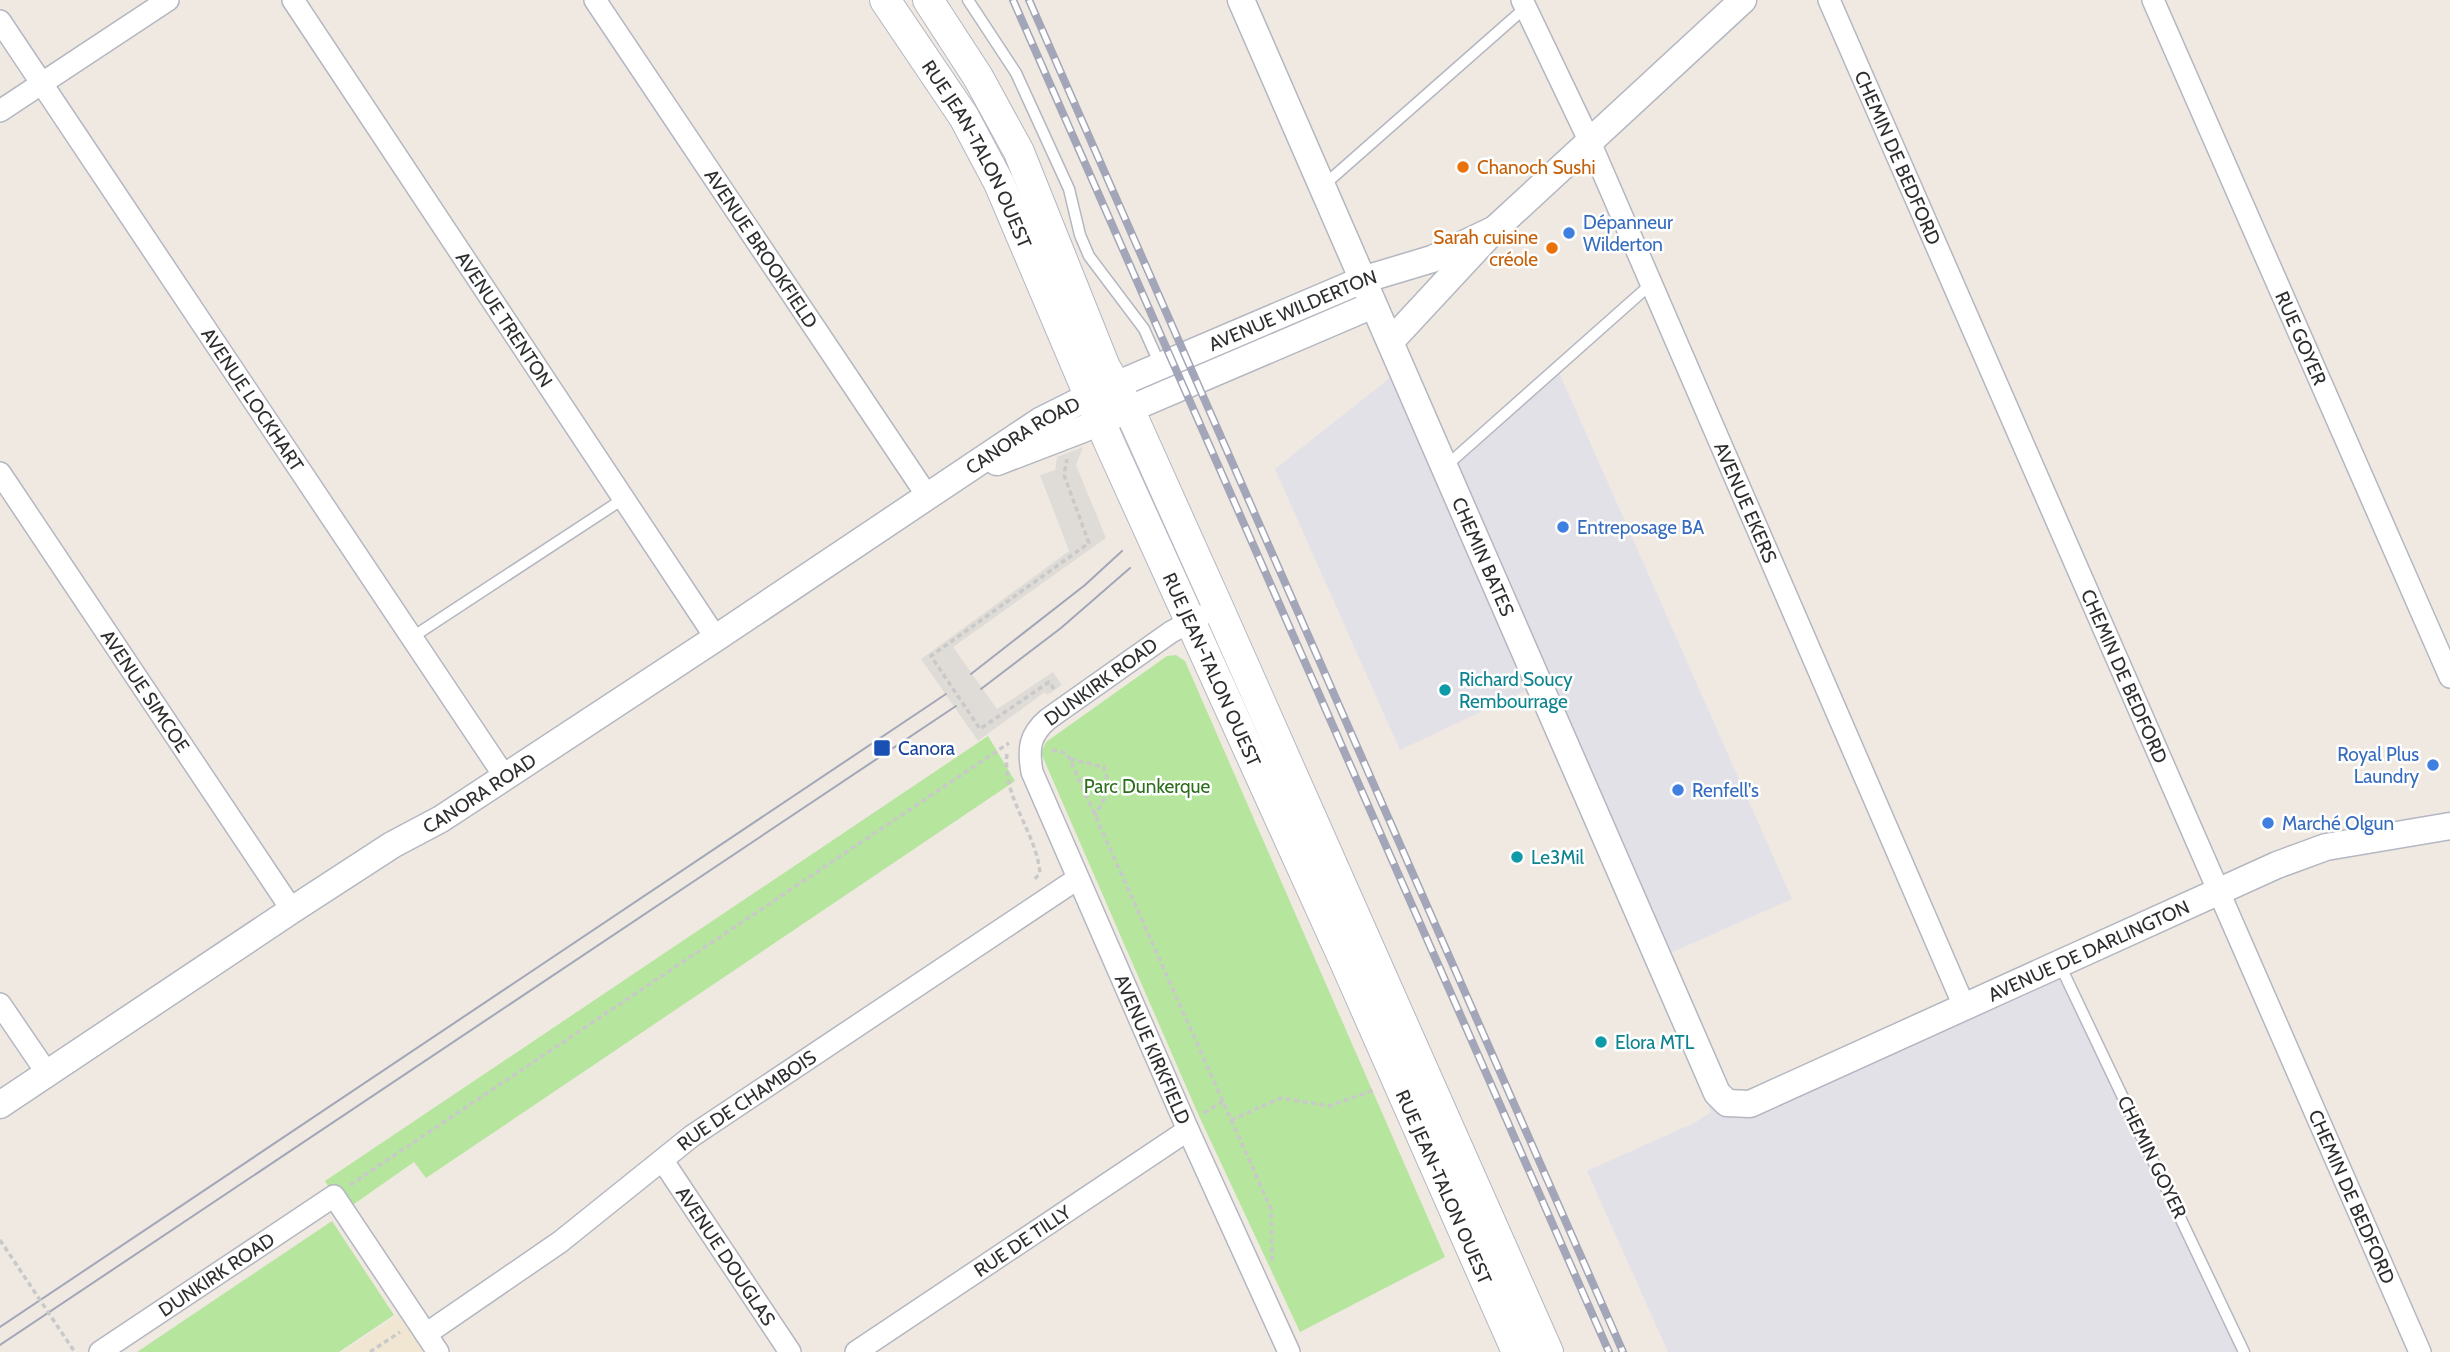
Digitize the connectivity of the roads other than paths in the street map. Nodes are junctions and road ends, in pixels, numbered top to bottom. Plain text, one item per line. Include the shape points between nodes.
1 (168, 0) edge
2 (293, 0) edge
3 (595, 0) edge
4 (885, 0) edge
5 (928, 0) edge
6 (968, 0) edge
7 (1241, 0) edge
8 (1744, 0) edge
9 (1829, 0) edge
10 (2153, 0) edge
11 (1523, 4) edge
12 (0, 21) edge
13 (42, 84) junction
14 (0, 111) edge
15 (1589, 140) junction
16 (1322, 187) junction
17 (1495, 229) junction
18 (1362, 280) junction
19 (1651, 284) junction
20 (1373, 305) junction
21 (1391, 341) junction
22 (1161, 367) junction
23 (1109, 403) junction
24 (1446, 466) junction
25 (0, 473) edge
26 (928, 497) junction
27 (623, 499) junction
28 (1218, 607) junction
29 (1189, 622) junction
30 (414, 636) junction
31 (716, 638) junction
32 (2450, 677) edge
33 (1024, 741) joint
34 (505, 776) junction
35 (2450, 826) edge
36 (1077, 879) junction
37 (2218, 890) junction
38 (292, 910) junction
39 (2058, 962) junction
40 (0, 1004) edge
41 (1965, 1006) junction
42 (47, 1073) junction
43 (0, 1105) edge
44 (1736, 1106) joint
45 (1193, 1123) junction
46 (663, 1161) junction
47 (421, 1327) junction
48 (100, 1352) edge
49 (438, 1352) edge
50 (790, 1352) edge
51 (856, 1352) edge
52 (1289, 1352) edge
53 (1517, 1352) edge
54 (1548, 1352) edge
55 (2244, 1352) edge
56 (2420, 1352) edge

1 - 13 street
2 - 27 street, AVENUE TRENTON
3 - 26 street, AVENUE BROOKFIELD
4 - 23 main road, RUE JEAN-TALON OUEST via 964,117
5 - 23 main road, RUE JEAN-TALON OUEST via 1011,135 1068,280
6 - 22 lane via 1016,73 1069,189 1089,256 1144,329
7 - 16 street, CHEMIN BATES
8 - 15 street, AVENUE WILDERTON
9 - 37 street, CHEMIN DE BEDFORD
10 - 32 street, RUE GOYER
11 - 15 street, AVENUE EKERS
11 - 16 lane
12 - 13 street, AVENUE LOCKHART
13 - 14 street
13 - 30 street, AVENUE LOCKHART
15 - 17 street, AVENUE WILDERTON
15 - 19 street, AVENUE EKERS
16 - 18 street, CHEMIN BATES
17 - 18 street, AVENUE WILDERTON via 1432,259
17 - 21 street, AVENUE WILDERTON
18 - 20 street, CHEMIN BATES
18 - 22 street, AVENUE WILDERTON
19 - 24 lane
19 - 41 street, AVENUE EKERS
20 - 21 street, CHEMIN BATES
20 - 23 street, AVENUE WILDERTON
21 - 24 street, CHEMIN BATES
22 - 23 street, AVENUE WILDERTON
23 - 26 street, CANORA ROAD via 958,477
23 - 28 main road, RUE JEAN-TALON OUEST
23 - 29 main road, RUE JEAN-TALON OUEST
24 - 44 street, CHEMIN BATES via 1717,1093
25 - 38 street, AVENUE SIMCOE
26 - 31 street, CANORA ROAD
27 - 30 lane
27 - 31 street, AVENUE TRENTON
28 - 29 street, DUNKIRK ROAD
28 - 54 main road, RUE JEAN-TALON OUEST
29 - 33 street, DUNKIRK ROAD via 1048,719
29 - 53 main road, RUE JEAN-TALON OUEST
30 - 34 street, AVENUE LOCKHART
31 - 34 street, CANORA ROAD
33 - 36 street, AVENUE KIRKFIELD via 1032,772
34 - 38 street, CANORA ROAD
35 - 37 street, AVENUE DE DARLINGTON via 2326,847
36 - 45 street, AVENUE KIRKFIELD
36 - 46 street, RUE DE CHAMBOIS via 692,1136
37 - 39 street, AVENUE DE DARLINGTON
37 - 56 street, CHEMIN DE BEDFORD
38 - 42 street, CANORA ROAD
39 - 41 street, AVENUE DE DARLINGTON
39 - 55 lane, CHEMIN GOYER
40 - 42 street
41 - 44 street, AVENUE DE DARLINGTON via 1750,1104
42 - 43 street, CANORA ROAD
45 - 51 street, RUE DE TILLY
45 - 52 street, AVENUE KIRKFIELD
46 - 47 street, RUE DE CHAMBOIS via 541,1256
46 - 50 street, AVENUE DOUGLAS
47 - 48 street, DUNKIRK ROAD via 334,1196
47 - 49 street

